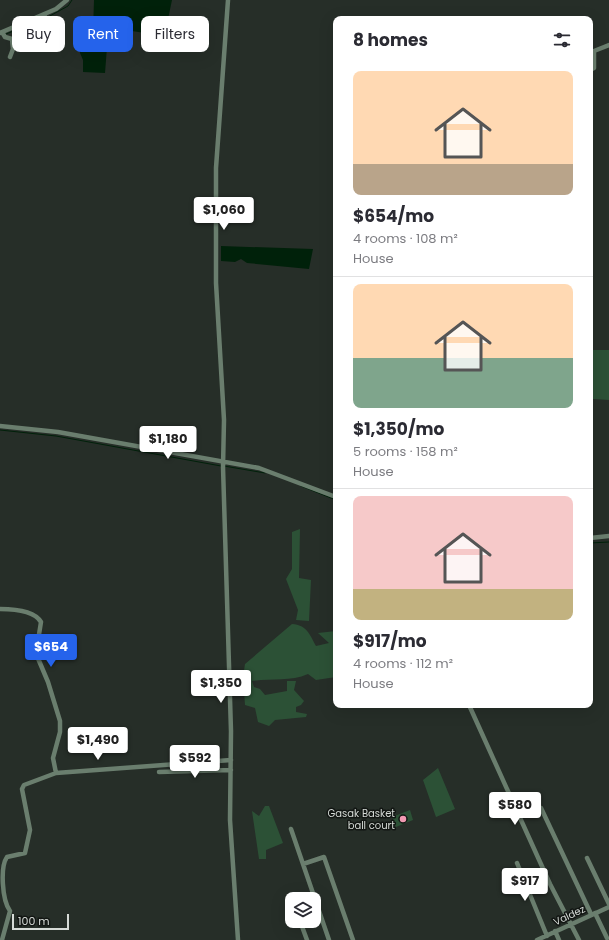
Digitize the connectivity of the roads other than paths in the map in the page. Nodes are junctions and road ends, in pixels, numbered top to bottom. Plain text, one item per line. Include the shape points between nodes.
1 (67, 0) edge
2 (228, 0) edge
3 (44, 15) joint
4 (1, 33) edge
5 (609, 45) edge
6 (10, 57) dead end
7 (593, 68) edge
8 (0, 426) edge
9 (223, 464) junction
10 (333, 496) edge
11 (609, 536) edge
12 (593, 538) edge
13 (0, 609) edge
14 (470, 708) edge
15 (231, 760) junction
16 (231, 770) junction
17 (159, 772) dead end
18 (56, 773) junction
19 (541, 808) dead end
20 (291, 828) dead end
21 (587, 858) dead end
22 (517, 863) dead end
23 (303, 864) junction
24 (609, 905) edge
25 (593, 914) junction
26 (572, 924) junction
27 (303, 928) edge
28 (555, 931) junction
29 (547, 936) junction
30 (607, 938) dead end
31 (2, 940) edge
32 (238, 940) edge
33 (307, 940) edge
34 (329, 940) edge
35 (353, 940) edge
36 (537, 940) edge
37 (559, 940) edge
38 (578, 940) edge

1 - 3 street via 60,7
2 - 9 street via 216,184 216,282 223,378
3 - 4 street
4 - 6 street via 12,39
5 - 7 street via 594,52
8 - 9 street via 58,432
9 - 10 street via 268,470
9 - 15 street
11 - 12 street
13 - 18 street via 29,613 41,622 37,656 60,721 60,732 53,758
14 - 26 street via 550,884
15 - 16 street
15 - 18 street
16 - 17 street
16 - 32 street via 232,865
18 - 31 street via 38,778 23,787 30,830 25,853 7,857 1,865 2,893 10,911
19 - 25 street
20 - 23 street
21 - 24 street
22 - 29 street
23 - 34 street
23 - 35 street via 324,857
24 - 25 street, Valdez
25 - 26 street, Valdez
25 - 30 street
26 - 28 street, Valdez
26 - 38 street
27 - 33 street
28 - 29 street, Valdez
28 - 37 street
29 - 36 street, Valdez

